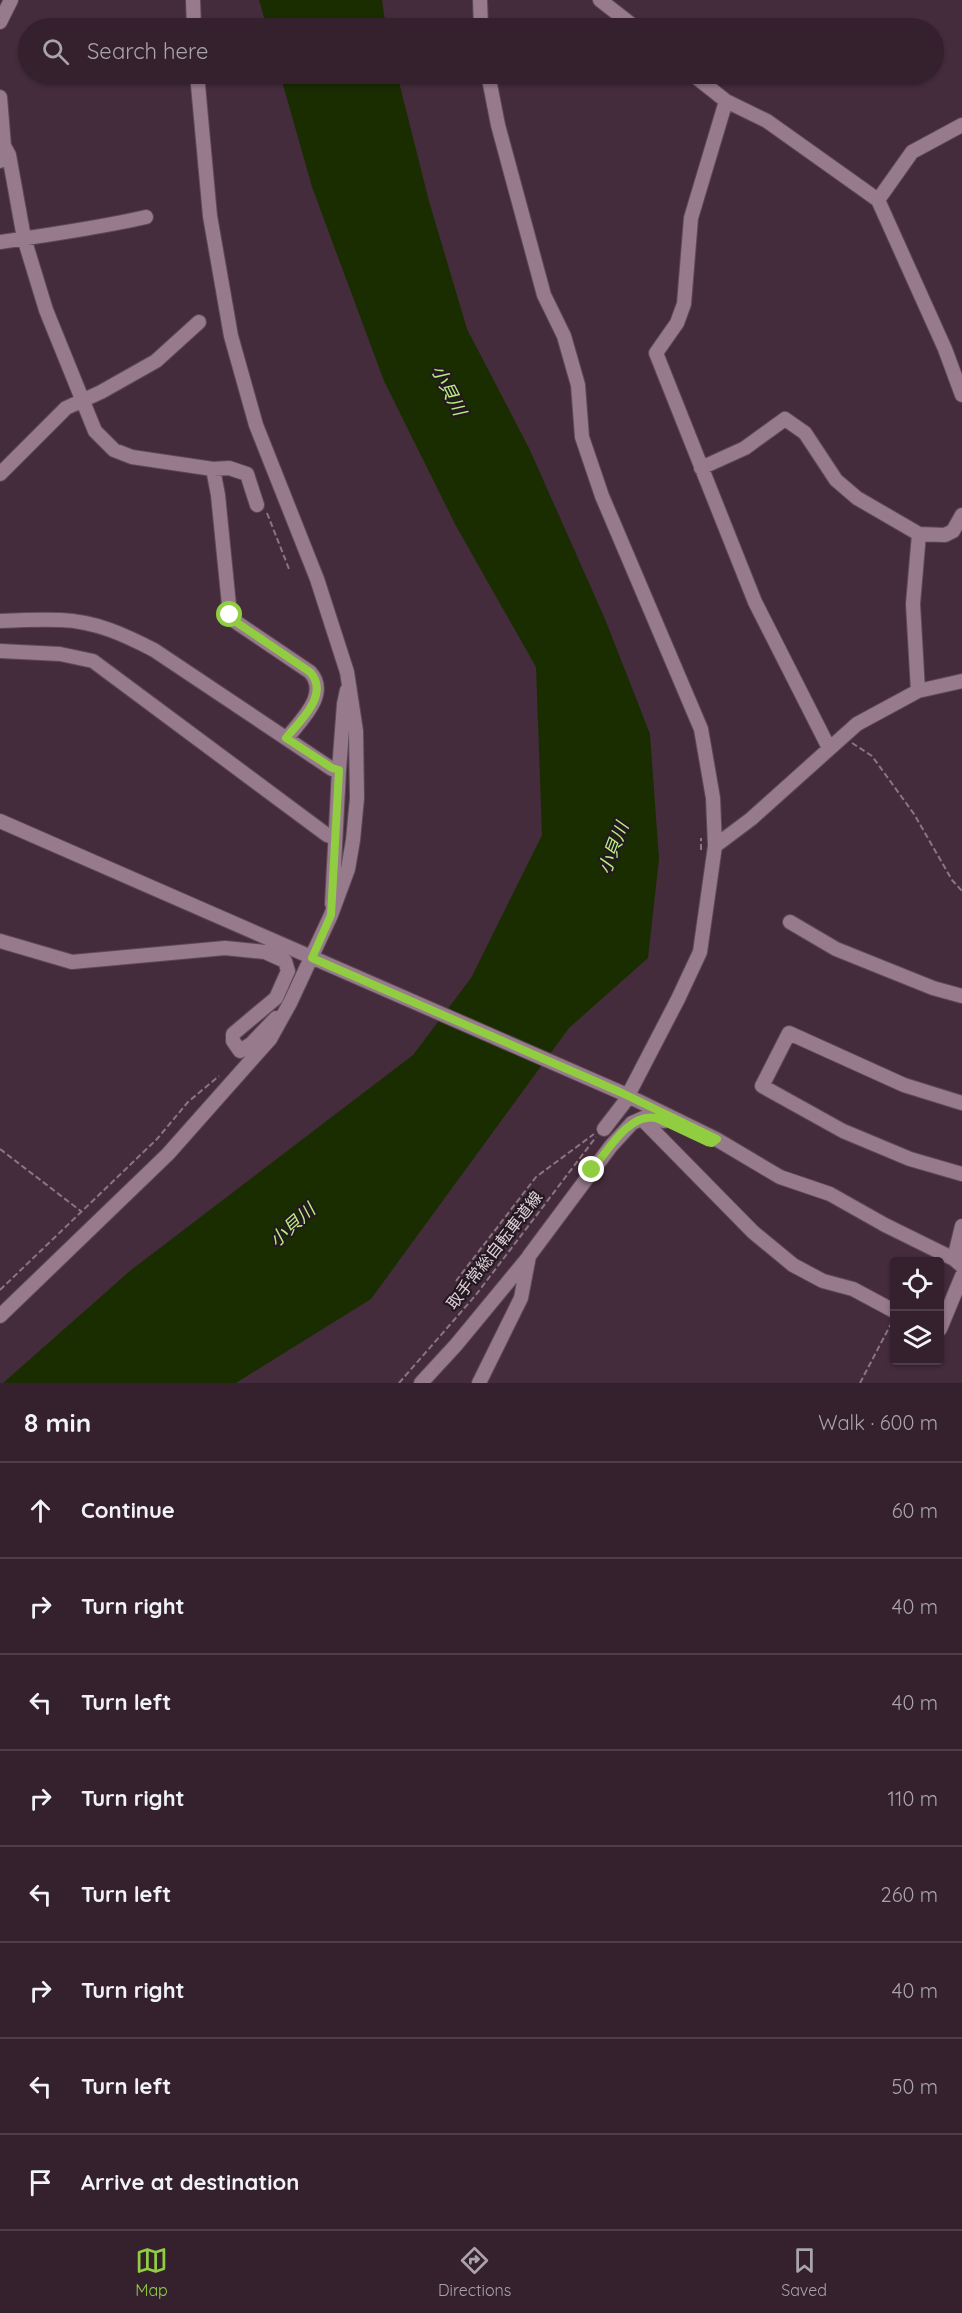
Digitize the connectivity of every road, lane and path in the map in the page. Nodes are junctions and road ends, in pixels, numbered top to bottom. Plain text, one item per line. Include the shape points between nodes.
1 (11, 0) edge
2 (193, 0) edge
3 (480, 0) edge
4 (600, 0) edge
5 (194, 18) edge
6 (481, 18) edge
7 (623, 18) edge
8 (0, 22) edge
9 (198, 84) edge
10 (490, 84) edge
11 (705, 84) edge
12 (0, 97) edge
13 (726, 101) junction
14 (962, 125) edge
15 (4, 146) junction
16 (0, 161) edge
17 (878, 200) junction
18 (146, 217) dead end
19 (24, 238) junction
20 (0, 242) edge
21 (199, 322) dead end
22 (962, 394) edge
23 (83, 399) junction
24 (701, 468) junction
25 (213, 469) junction
26 (0, 474) edge
27 (257, 505) joint
28 (962, 515) edge
29 (919, 534) junction
30 (289, 569) dead end
31 (0, 621) edge
32 (0, 651) edge
33 (962, 681) edge
34 (349, 684) junction
35 (918, 691) junction
36 (842, 737) junction
37 (286, 738) junction
38 (829, 748) junction
39 (336, 769) junction
40 (0, 821) edge
41 (331, 836) junction
42 (701, 837) dead end
43 (715, 846) junction
44 (700, 860) dead end
45 (962, 891) edge
46 (331, 915) junction
47 (790, 922) dead end
48 (0, 941) edge
49 (316, 959) junction
50 (962, 996) edge
51 (290, 1003) junction
52 (221, 1075) dead end
53 (624, 1094) junction
54 (962, 1103) edge
55 (642, 1119) junction
56 (604, 1128) junction
57 (717, 1139) junction
58 (0, 1149) edge
59 (962, 1174) edge
60 (82, 1212) junction
61 (962, 1226) edge
62 (530, 1256) junction
63 (958, 1263) edge
64 (962, 1276) edge
65 (456, 1281) dead end
66 (0, 1290) edge
67 (890, 1309) edge
68 (0, 1316) edge
69 (944, 1317) edge
70 (890, 1325) edge
71 (399, 1383) edge
72 (421, 1383) edge
73 (479, 1383) edge
74 (860, 1383) edge

1 - 8 street
2 - 5 street
3 - 6 street
4 - 7 street
9 - 34 street via 210,216 231,336 256,425 317,579
10 - 43 street via 544,295 564,336 578,385 582,437 602,496 702,729 713,798
11 - 13 street
12 - 15 street
13 - 17 street via 767,121
13 - 24 street via 691,218 684,304 656,353
14 - 17 street via 912,152
15 - 16 street
15 - 19 street
17 - 22 street
18 - 19 street via 94,229
19 - 20 street
19 - 23 street via 46,310
21 - 23 street via 156,361
23 - 25 street via 96,431 114,450 124,455
23 - 26 street via 66,408
24 - 29 street via 746,448 785,418 805,433 836,480 857,498
24 - 38 street via 755,602
25 - 27 street via 228,468 247,474
25 - 37 street via 230,615 310,672 317,684 315,700
27 - 30 path via 264,506
28 - 29 street via 953,531 945,535
29 - 35 street via 913,604
31 - 37 street via 62,620 112,630 154,650
32 - 41 street via 60,654 93,661
33 - 35 street
34 - 39 street
34 - 46 street via 356,730 356,818 348,869
35 - 36 street via 857,724
36 - 38 street
36 - 45 path via 872,756
37 - 39 street
38 - 43 street
39 - 41 street
40 - 49 street
41 - 46 street
42 - 44 path
43 - 53 street via 700,952
46 - 49 street
47 - 50 street via 836,949
48 - 51 street via 72,962 215,948 265,952 285,961 286,979 276,998 233,1034 240,1051
49 - 51 street
49 - 53 street
51 - 68 street via 270,1039 168,1154
52 - 60 path via 188,1102 158,1139
53 - 56 street
53 - 57 street
54 - 59 street via 904,1085 789,1033 762,1086 843,1131 910,1159
55 - 57 street via 656,1118 707,1142
55 - 62 street via 632,1123 611,1146
55 - 67 street via 753,1232 793,1264
56 - 65 path via 536,1177
56 - 71 path, 取手常総自転車道線 via 475,1296
57 - 63 street via 780,1177 830,1194
58 - 60 path
60 - 66 path
61 - 63 street
62 - 72 street
62 - 73 street via 520,1298
64 - 69 street
70 - 74 path

